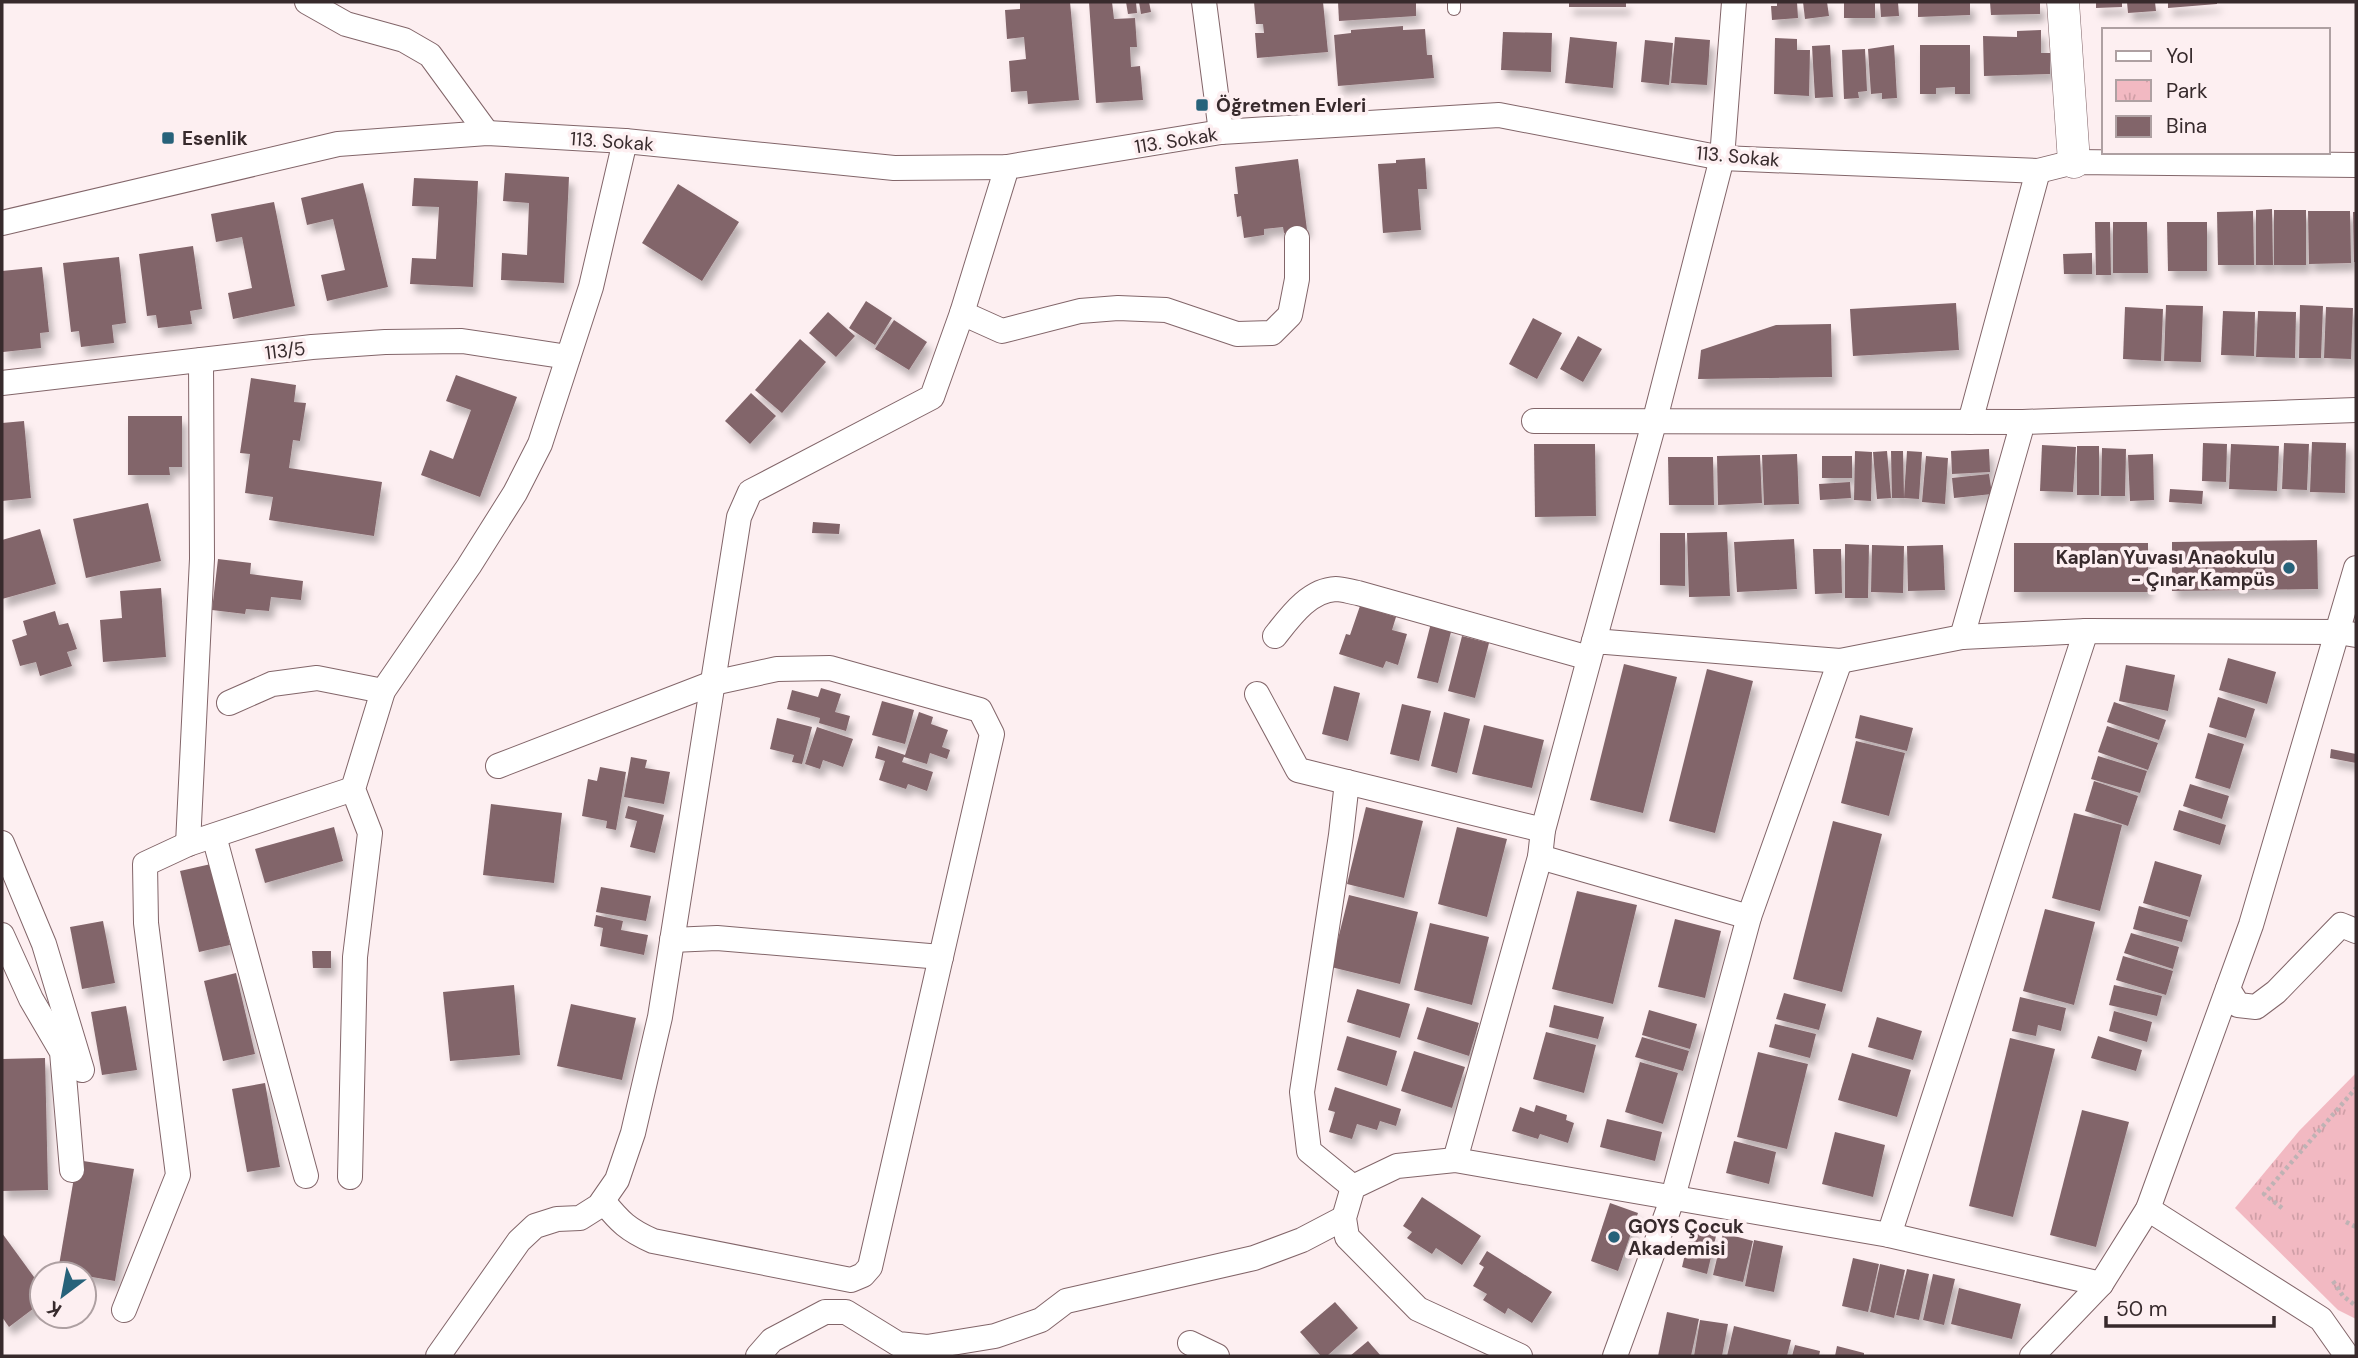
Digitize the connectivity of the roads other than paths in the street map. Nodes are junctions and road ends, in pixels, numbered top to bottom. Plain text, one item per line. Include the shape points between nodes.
1 (307, 2) edge
2 (1204, 2) edge
3 (1734, 2) edge
4 (2063, 2) edge
5 (486, 132) junction
6 (1221, 132) junction
7 (625, 141) junction
8 (1722, 158) junction
9 (2074, 162) junction
10 (2356, 165) edge
11 (1007, 167) junction
12 (2038, 171) junction
13 (2, 223) edge
14 (1297, 238) dead end
15 (961, 313) junction
16 (568, 356) junction
17 (201, 360) junction
18 (2, 383) edge
19 (2356, 410) edge
20 (1534, 421) dead end
21 (1970, 422) junction
22 (2023, 422) junction
23 (1654, 423) junction
24 (2356, 568) edge
25 (2086, 631) junction
26 (2347, 634) edge
27 (1275, 636) dead end
28 (1962, 638) junction
29 (1591, 649) junction
30 (1840, 661) junction
31 (713, 683) junction
32 (383, 691) junction
33 (1256, 694) dead end
34 (229, 704) dead end
35 (498, 766) dead end
36 (1347, 782) junction
37 (353, 789) junction
38 (1543, 830) junction
39 (214, 836) junction
40 (2, 843) edge
41 (188, 844) junction
42 (1540, 857) junction
43 (1749, 917) junction
44 (2356, 931) edge
45 (2, 935) edge
46 (672, 940) junction
47 (941, 957) junction
48 (2228, 989) junction
49 (82, 1070) dead end
50 (1455, 1160) junction
51 (72, 1170) dead end
52 (306, 1176) dead end
53 (350, 1177) dead end
54 (1353, 1187) junction
55 (1674, 1196) junction
56 (603, 1201) junction
57 (2148, 1209) junction
58 (1344, 1218) junction
59 (1889, 1235) junction
60 (2101, 1284) junction
61 (849, 1296) junction
62 (124, 1310) dead end
63 (1191, 1343) dead end
64 (438, 1356) edge
65 (758, 1356) edge
66 (1217, 1356) edge
67 (1520, 1356) edge
68 (1615, 1356) edge
69 (2032, 1356) edge
70 (2347, 1356) edge

1 - 5 street via 346,24 404,40 430,55
2 - 6 street
3 - 8 street
4 - 9 street
5 - 7 street, 113. Sokak
5 - 13 street, 113. Sokak via 338,144
6 - 8 street, 113. Sokak via 1499,115
6 - 11 street, 113. Sokak
7 - 11 street, 113. Sokak via 894,167
7 - 16 street via 591,287
8 - 12 street, 113. Sokak
8 - 23 street
9 - 10 street, 113. Sokak
9 - 12 street, 113. Sokak
11 - 15 street
12 - 21 street
14 - 15 street via 1297,279 1290,315 1272,332 1237,334 1166,310 1080,311 1002,331
15 - 31 street via 932,397 750,492 739,517
16 - 17 street, 113/5 via 462,341 312,347
16 - 32 street via 540,444 515,493
17 - 18 street, 113/5
17 - 41 street via 202,559
19 - 22 street
20 - 23 street
21 - 22 street
21 - 23 street
22 - 28 street
23 - 29 street
24 - 26 street
25 - 26 street
25 - 28 street
25 - 59 street
26 - 48 street
27 - 29 street via 1314,595 1334,589
28 - 30 street
29 - 30 street
29 - 38 street
30 - 43 street
31 - 35 street
31 - 46 street
31 - 47 street via 777,669 830,668 980,710 992,734
32 - 34 street via 317,678 272,684
32 - 37 street
33 - 36 street via 1298,770
36 - 38 street
36 - 54 street via 1302,1093 1309,1151
37 - 39 street
37 - 53 street via 370,833 355,957
38 - 42 street
39 - 41 street
39 - 52 street
40 - 49 street via 44,944
41 - 62 street via 145,864 146,922 178,1175
42 - 43 street
42 - 50 street
43 - 55 street
44 - 48 street via 2341,925 2256,1007 2238,1005
45 - 51 street via 62,1052
46 - 47 street via 717,938
46 - 56 street via 634,1133 617,1180
47 - 61 street via 870,1267
48 - 57 street
50 - 54 street via 1397,1166
50 - 55 street
54 - 58 street
55 - 59 street
55 - 68 street
56 - 61 street via 630,1231 653,1241
56 - 64 street via 580,1218 536,1226 519,1241
57 - 60 street
57 - 70 street via 2321,1319
58 - 61 street via 1254,1258 1066,1301 1041,1320 995,1336 927,1347 898,1344
58 - 67 street via 1347,1237 1418,1310
59 - 60 street
60 - 69 street
61 - 65 street via 772,1340
63 - 66 street

